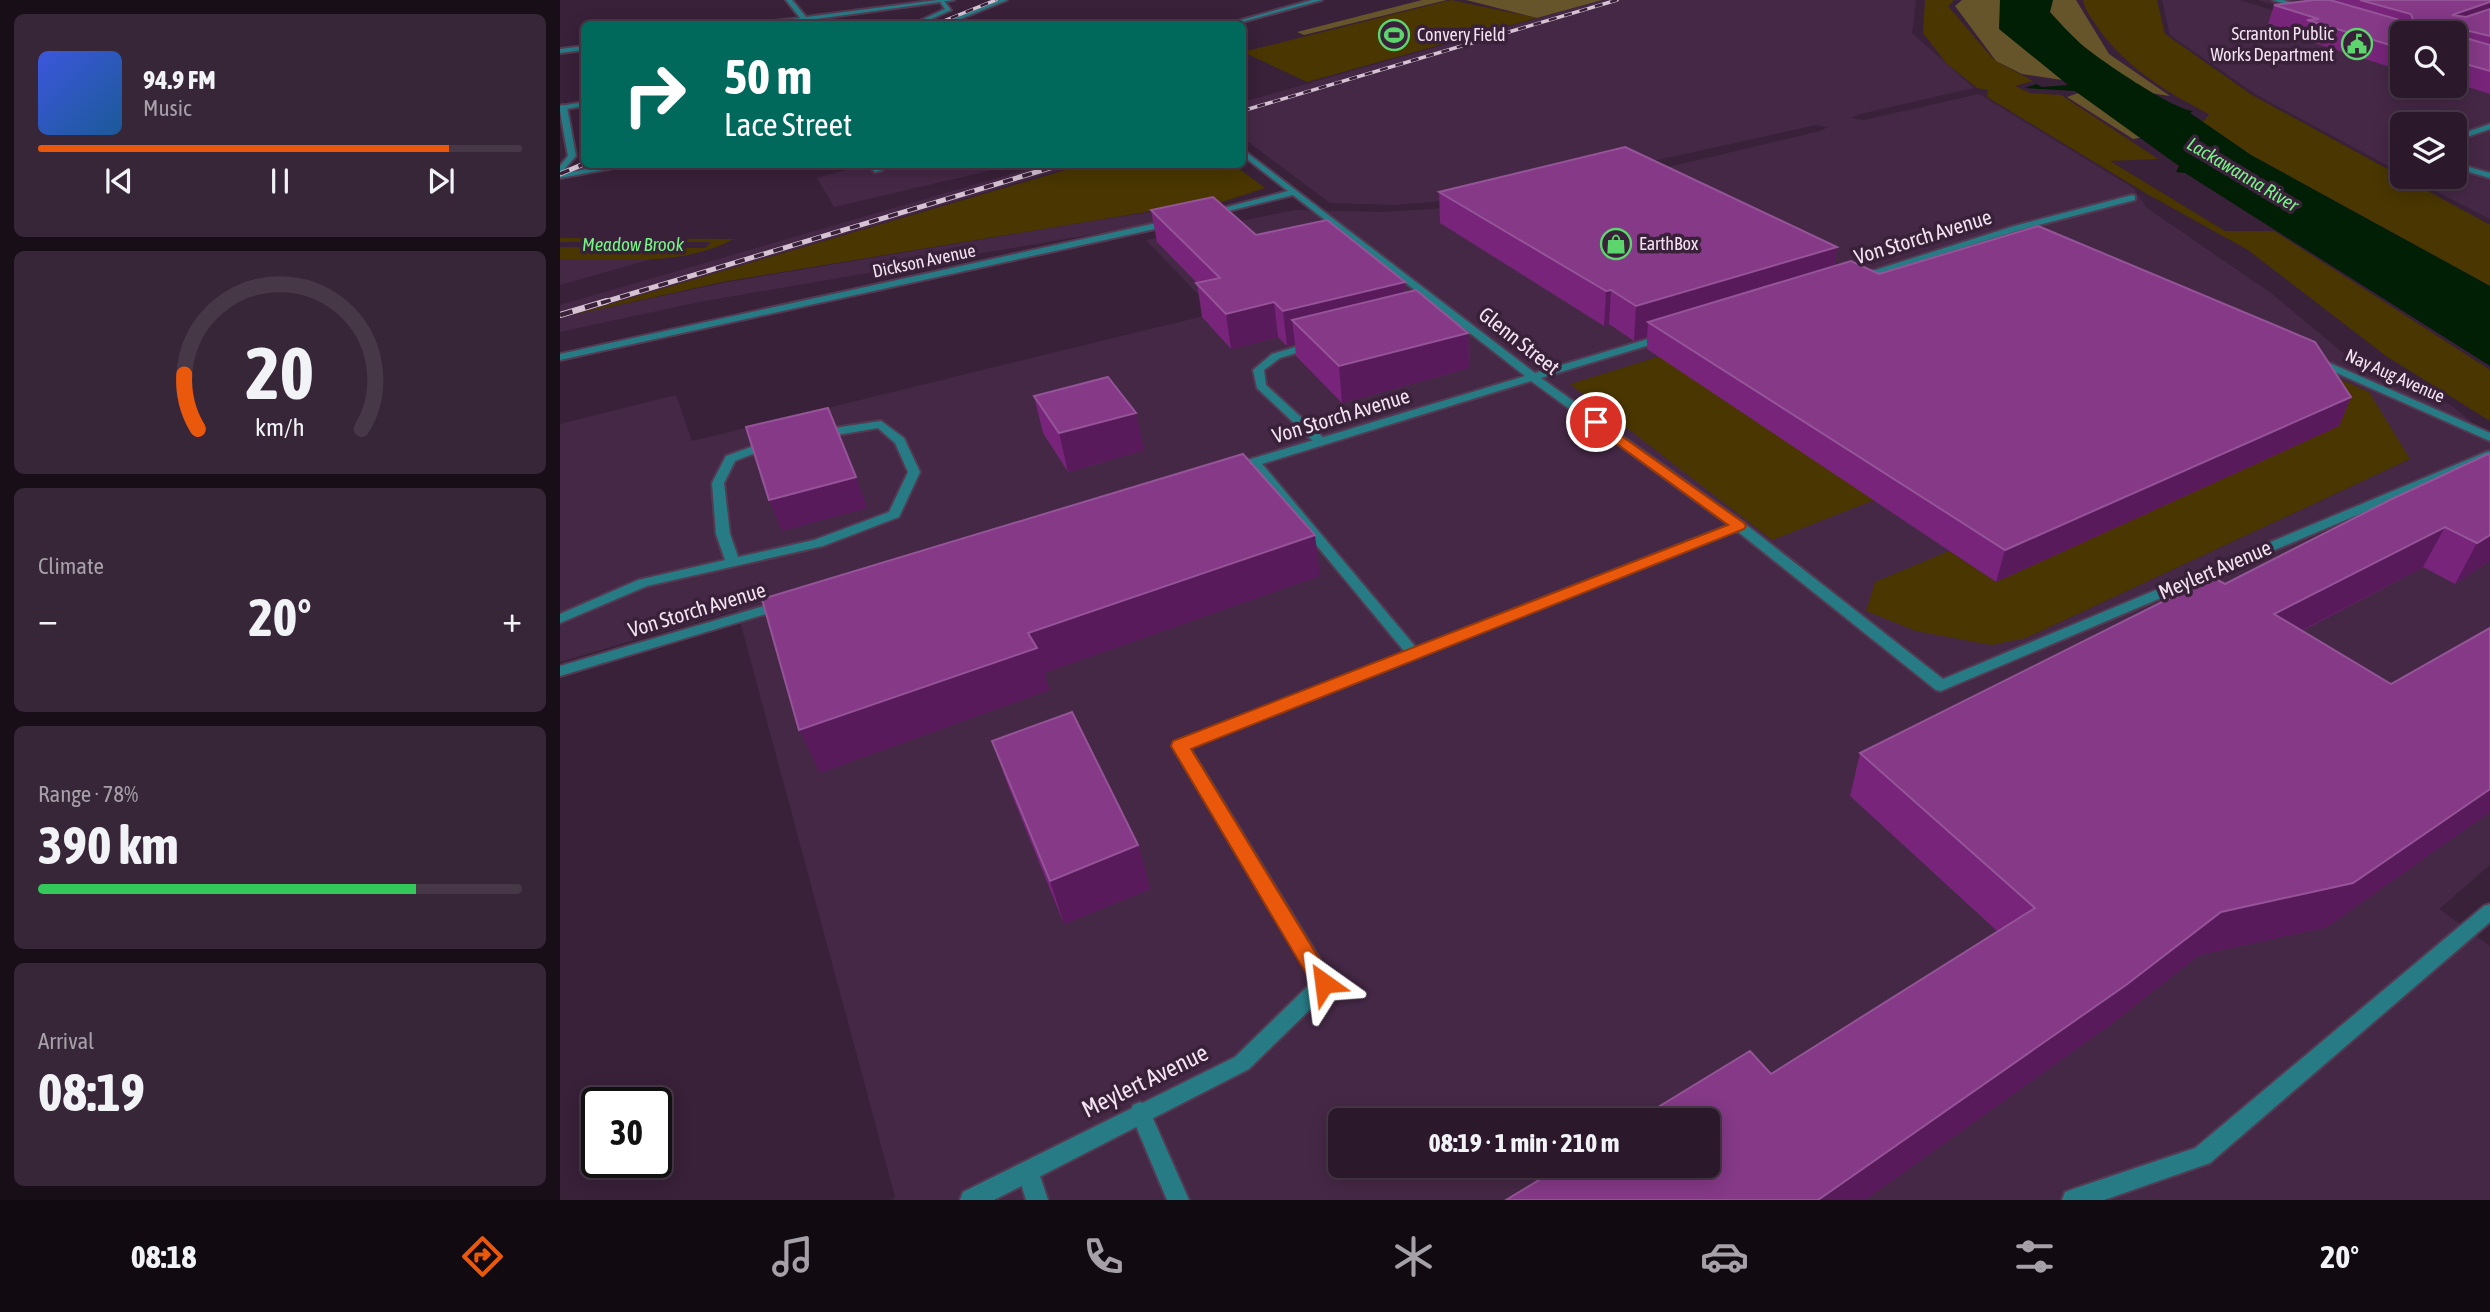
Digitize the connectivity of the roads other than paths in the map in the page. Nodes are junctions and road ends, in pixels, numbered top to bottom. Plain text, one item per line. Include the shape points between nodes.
1 (789, 0) edge
2 (951, 0) edge
3 (1004, 0) edge
4 (1319, 0) edge
5 (2276, 0) edge
6 (942, 1) edge
7 (2314, 11) edge
8 (806, 21) edge
9 (813, 21) edge
10 (923, 21) edge
11 (952, 21) edge
12 (1241, 21) edge
13 (581, 48) edge
14 (560, 51) edge
15 (581, 105) edge
16 (561, 108) edge
17 (2490, 126) edge
18 (2467, 135) edge
19 (1246, 154) edge
20 (603, 168) edge
21 (2467, 169) edge
22 (560, 174) edge
23 (2490, 176) edge
24 (1294, 192) junction
25 (2132, 198) dead end
26 (1198, 217) edge
27 (1185, 220) edge
28 (2017, 228) junction
29 (2030, 234) edge
30 (1847, 281) edge
31 (1449, 311) junction
32 (1436, 314) edge
33 (1678, 333) edge
34 (1319, 344) edge
35 (560, 357) edge
36 (2311, 358) edge
37 (1534, 378) junction
38 (805, 437) edge
39 (2490, 438) edge
40 (782, 442) edge
41 (1321, 442) junction
42 (2490, 455) edge
43 (1254, 463) junction
44 (1227, 471) edge
45 (1739, 526) junction
46 (733, 563) junction
47 (800, 599) edge
48 (560, 619) edge
49 (1414, 654) junction
50 (560, 671) edge
51 (1941, 686) joint
52 (2490, 911) edge
53 (1140, 1112) junction
54 (1028, 1171) junction
55 (971, 1200) edge
56 (1037, 1200) edge
57 (1178, 1200) edge
58 (2073, 1200) edge

1 - 8 street
2 - 6 street
3 - 11 street
4 - 12 street
5 - 7 street
6 - 9 street
6 - 10 street via 949,9
13 - 14 street
15 - 16 street
16 - 22 street via 572,156
17 - 18 street
19 - 24 street, Glenn Street
20 - 22 street
21 - 23 street
24 - 26 street
24 - 31 street, Glenn Street
25 - 28 street, Von Storch Avenue
27 - 35 street, Dickson Avenue
28 - 29 street
28 - 30 street, Von Storch Avenue
31 - 32 street
31 - 37 street, Glenn Street
33 - 37 street, Von Storch Avenue
34 - 41 street via 1280,354 1258,370 1261,386
36 - 39 street, Nay Aug Avenue
37 - 41 street, Von Storch Avenue
37 - 45 street, Glenn Street
38 - 46 street via 881,424 900,441 914,472 894,514 818,543
40 - 46 street via 730,459 718,483 723,534
41 - 43 street, Von Storch Avenue
42 - 51 street, Meylert Avenue
43 - 44 street, Von Storch Avenue
43 - 49 street
45 - 49 street
45 - 51 street, Glenn Street
46 - 48 street via 643,583
47 - 50 street, Von Storch Avenue
49 - 53 street, Meylert Avenue via 1180,746 1324,983 1242,1063
52 - 58 street via 2202,1156
53 - 54 street, Meylert Avenue
53 - 57 street
54 - 55 street, Meylert Avenue
54 - 56 street

